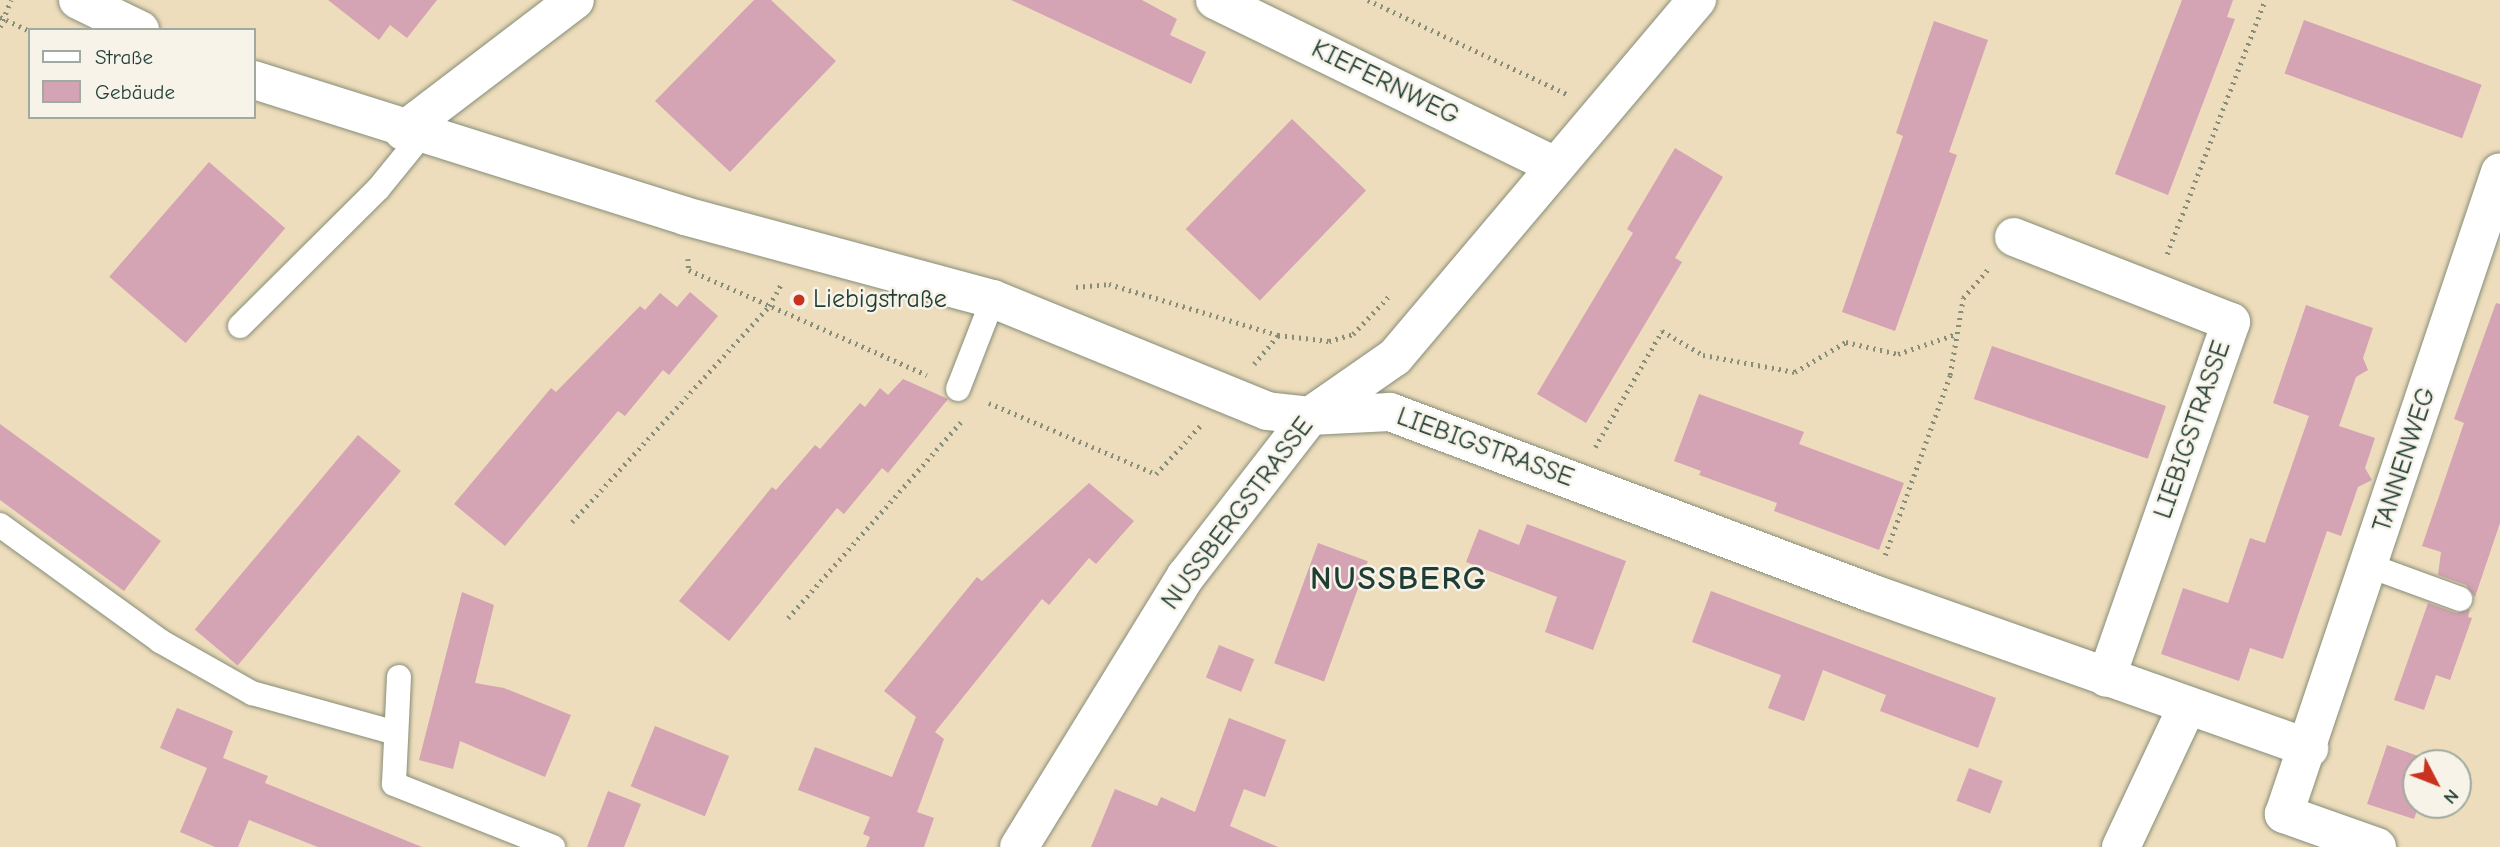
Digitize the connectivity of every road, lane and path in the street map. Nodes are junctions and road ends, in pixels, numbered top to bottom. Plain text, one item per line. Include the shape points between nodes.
1 (11, 0) edge
2 (78, 0) edge
3 (575, 0) edge
4 (1215, 0) edge
5 (1368, 0) edge
6 (1697, 0) edge
7 (2265, 0) edge
8 (2, 17) edge
9 (0, 27) edge
10 (136, 28) edge
11 (28, 30) edge
12 (256, 81) edge
13 (1602, 111) junction
14 (412, 133) junction
15 (1556, 166) junction
16 (2500, 172) edge
17 (2014, 237) joint
18 (801, 248) junction
19 (2153, 291) junction
20 (1391, 294) dead end
21 (993, 299) junction
22 (1039, 318) junction
23 (240, 326) dead end
24 (1956, 334) junction
25 (1278, 335) junction
26 (958, 389) dead end
27 (1227, 398) junction
28 (1310, 416) junction
29 (963, 420) dead end
30 (1575, 481) junction
31 (572, 522) dead end
32 (0, 525) edge
33 (2370, 566) junction
34 (1871, 593) junction
35 (2460, 598) dead end
36 (788, 618) dead end
37 (399, 677) dead end
38 (2106, 678) junction
39 (2188, 707) junction
40 (396, 733) junction
41 (2309, 748) junction
42 (553, 847) edge
43 (1019, 847) edge
44 (2122, 847) edge
45 (2377, 847) edge

1 - 8 path
2 - 10 street
3 - 14 street
4 - 15 street, KIEFERNWEG
5 - 13 path
6 - 13 street, NUSSBERGSTRASSE
7 - 19 path
8 - 9 path
8 - 11 path
12 - 14 street, LIEBIGSTRASSE
13 - 15 street, NUSSBERGSTRASSE
14 - 18 street, LIEBIGSTRASSE
14 - 23 lane via 378,189
15 - 28 street, NUSSBERGSTRASSE via 1395,357
16 - 33 street, TANNENWEG
17 - 19 street, LIEBIGSTRASSE
17 - 24 path via 1963,298
18 - 21 street, LIEBIGSTRASSE
18 - 31 path via 769,306
19 - 38 street, LIEBIGSTRASSE via 2231,322
20 - 25 path via 1353,334 1329,341
21 - 22 street, LIEBIGSTRASSE
21 - 26 lane
22 - 25 path via 1055,289 1108,284
22 - 27 street, LIEBIGSTRASSE
24 - 30 path via 1898,354 1846,342 1795,372 1703,355 1662,331
24 - 34 path via 1950,375
25 - 27 path
27 - 28 street, LIEBIGSTRASSE via 1267,411
28 - 30 street, LIEBIGSTRASSE via 1390,412
28 - 43 street, NUSSBERGSTRASSE via 1186,576
29 - 36 path
30 - 34 street, LIEBIGSTRASSE
32 - 40 lane via 160,640 252,693
33 - 35 lane
33 - 41 street, TANNENWEG
34 - 38 street, LIEBIGSTRASSE
37 - 40 lane
38 - 39 street, LIEBIGSTRASSE
39 - 41 street, LIEBIGSTRASSE
39 - 44 street
40 - 42 lane via 394,784
41 - 45 street, TANNENWEG via 2284,814

